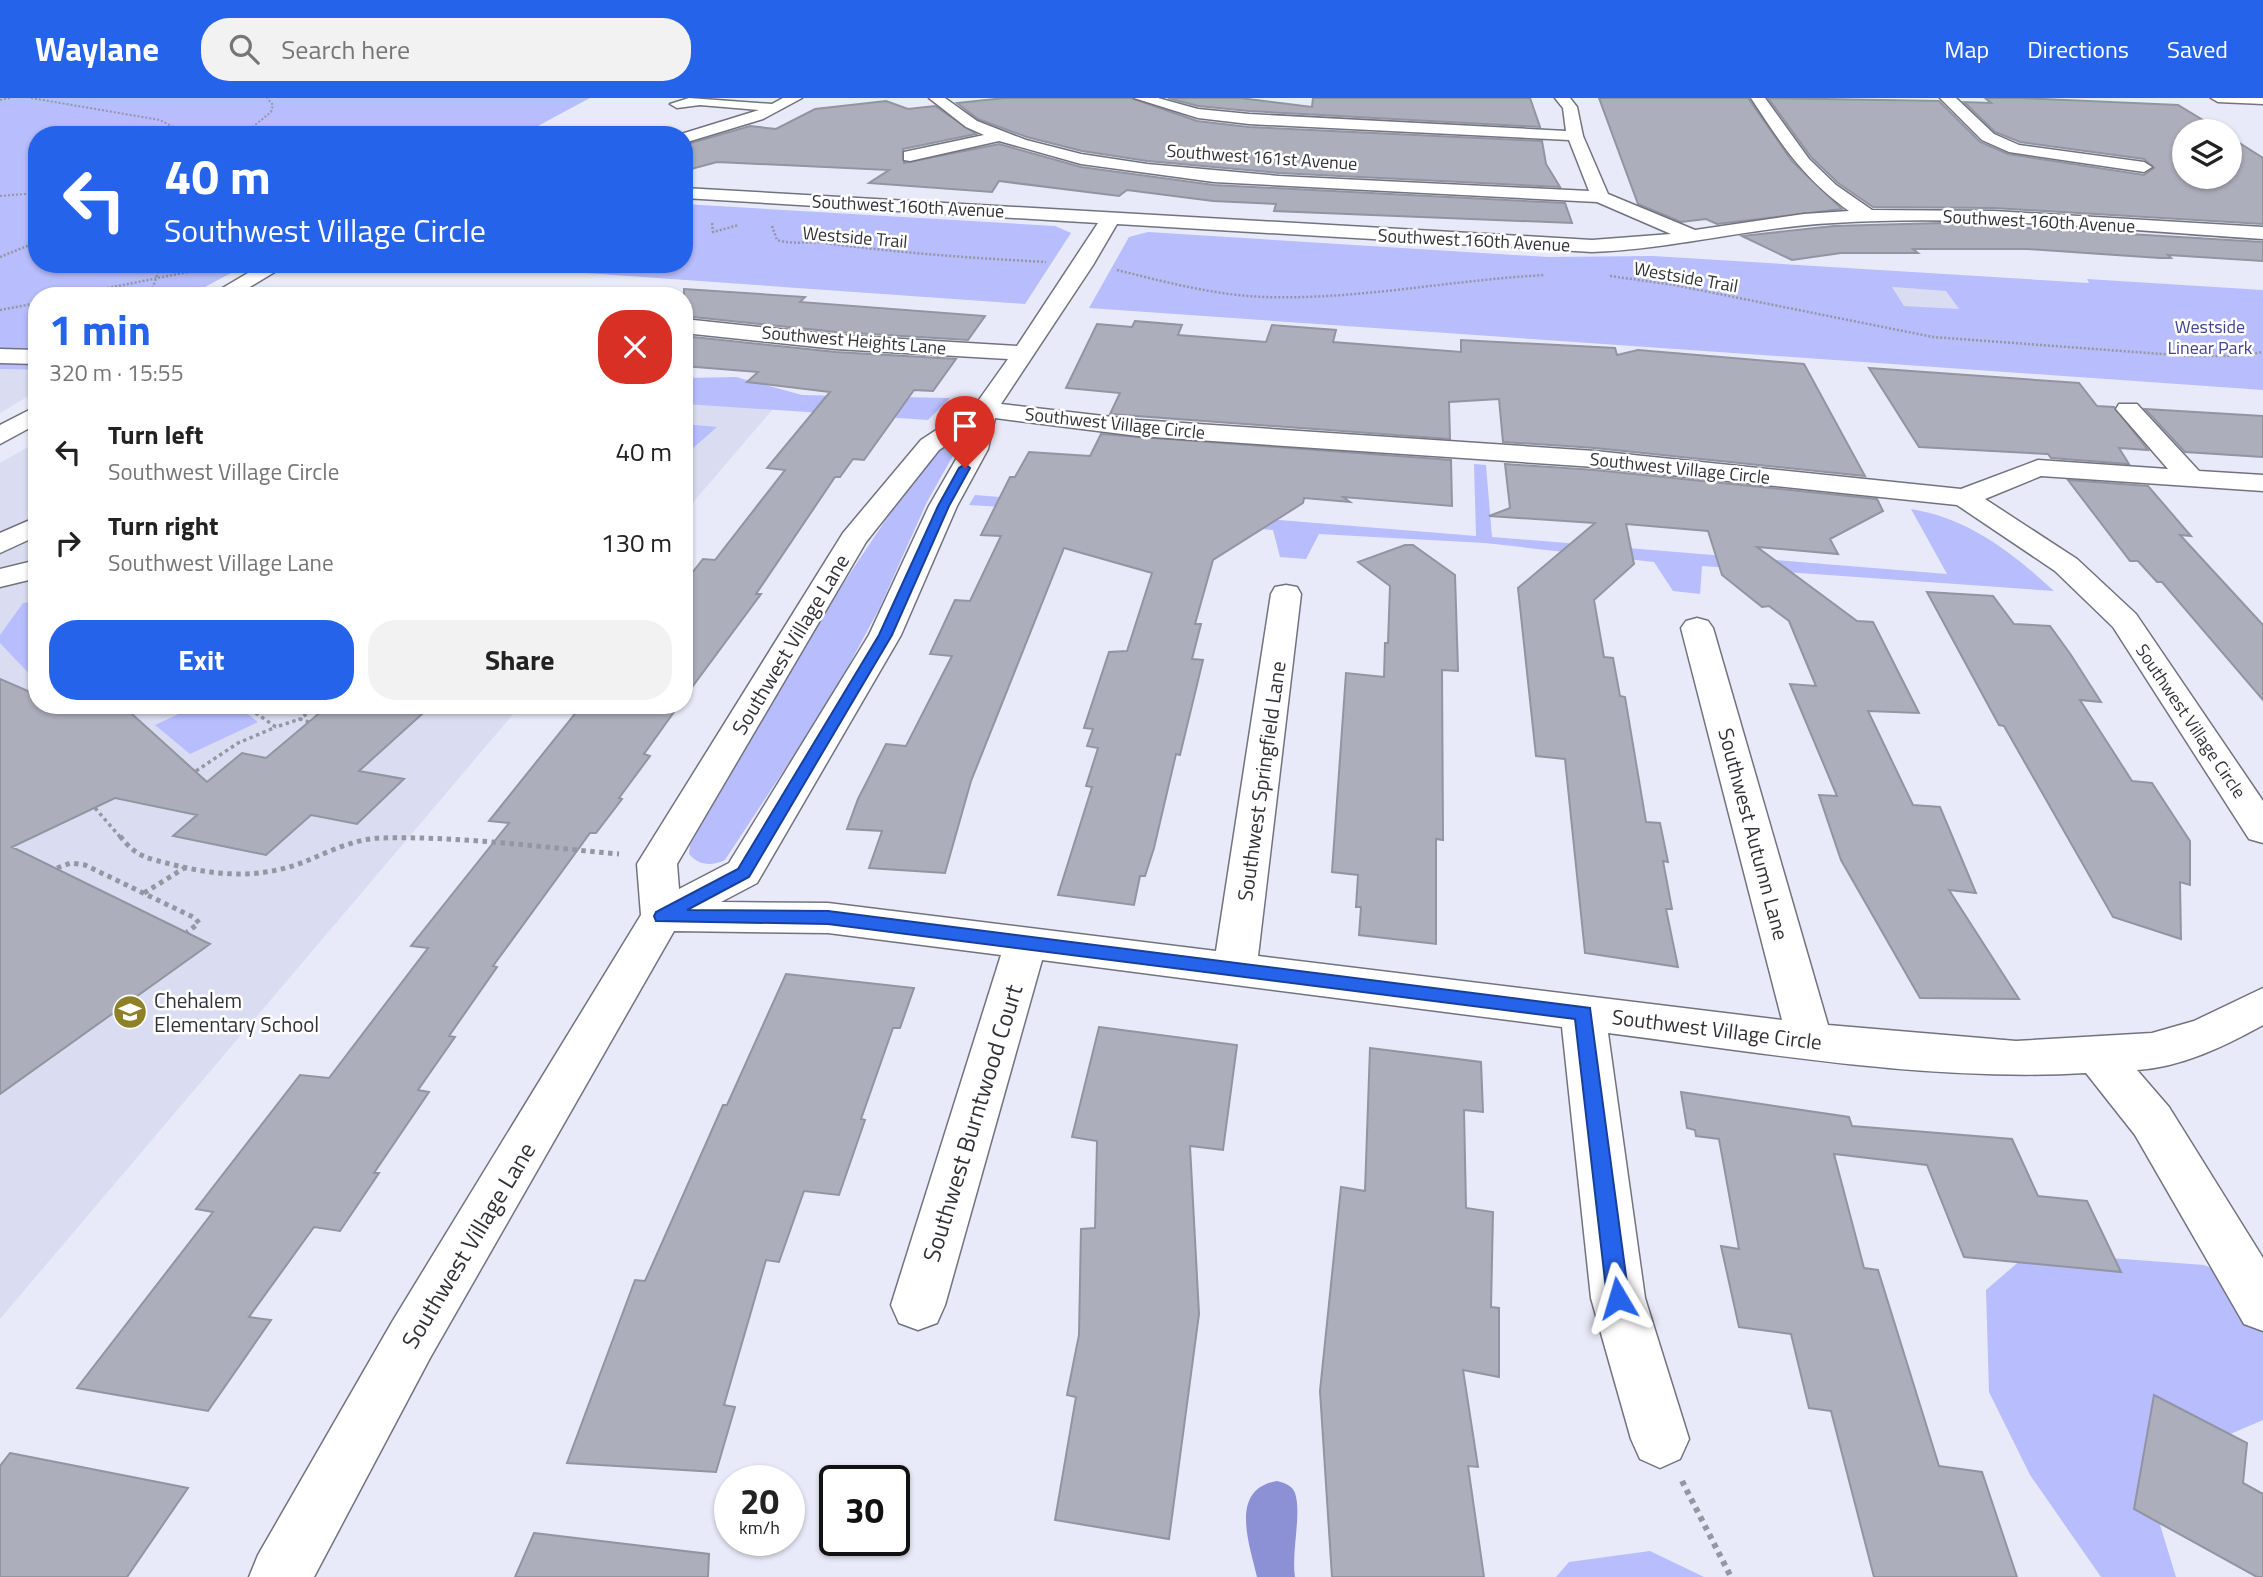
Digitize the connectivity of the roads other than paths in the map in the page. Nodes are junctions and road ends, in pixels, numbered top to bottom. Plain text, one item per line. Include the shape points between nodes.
1 (794, 98) edge
2 (936, 98) edge
3 (1141, 98) edge
4 (1562, 98) edge
5 (1758, 98) edge
6 (1947, 98) edge
7 (2218, 98) edge
8 (2263, 100) edge
9 (677, 104) dead end
10 (779, 107) junction
11 (693, 135) edge
12 (999, 136) junction
13 (1575, 136) junction
14 (910, 156) dead end
15 (2144, 167) dead end
16 (693, 194) edge
17 (1600, 197) junction
18 (1867, 215) junction
19 (1110, 219) junction
20 (2263, 233) edge
21 (1692, 236) junction
22 (261, 273) edge
23 (236, 287) edge
24 (693, 327) edge
25 (1024, 353) junction
26 (0, 356) edge
27 (28, 357) edge
28 (985, 409) junction
29 (2128, 410) dead end
30 (28, 419) edge
31 (0, 436) edge
32 (2190, 477) junction
33 (2263, 482) edge
34 (1964, 498) junction
35 (28, 530) edge
36 (0, 544) edge
37 (28, 571) edge
38 (0, 578) edge
39 (1286, 594) dead end
40 (1697, 628) dead end
41 (2263, 830) edge
42 (662, 916) junction
43 (1026, 942) junction
44 (1235, 968) junction
45 (2263, 1004) edge
46 (1583, 1013) junction
47 (1810, 1041) junction
48 (2099, 1056) junction
49 (918, 1305) dead end
50 (2263, 1306) edge
51 (1660, 1439) road end
52 (280, 1577) edge

1 - 10 street
2 - 12 street, Southwest 161st Avenue via 953,113
3 - 13 street via 1198,113 1292,128
4 - 13 street via 1570,107
5 - 18 street via 1803,163 1829,189
6 - 15 street via 1988,137 2015,149
7 - 8 street
9 - 10 street via 700,101
10 - 11 street
12 - 14 street
12 - 17 street, Southwest 161st Avenue via 1126,166
13 - 17 street
16 - 19 street, Southwest 160th Avenue
17 - 21 street
18 - 20 street, Southwest 160th Avenue
18 - 21 street, Southwest 160th Avenue via 1781,221
19 - 21 street, Southwest 160th Avenue via 1533,244 1627,246
19 - 25 street, Southwest Village Lane
22 - 23 street
24 - 25 street, Southwest Heights Lane via 836,342
25 - 28 street, Southwest Village Lane
26 - 27 street
28 - 34 street, Southwest Village Circle via 1138,428 1595,459
28 - 42 street, Southwest Village Lane via 975,449 943,506 885,635 743,873
28 - 42 street, Southwest Village Lane via 930,446 853,539 657,864
29 - 32 street
30 - 31 street
32 - 33 street
32 - 34 street via 2038,468
34 - 41 street, Southwest Village Circle via 2067,565 2124,621
35 - 36 street
37 - 38 street
39 - 44 street, Southwest Springfield Lane
40 - 47 street, Southwest Autumn Lane
42 - 43 street, Southwest Village Circle via 828,918
42 - 52 street, Southwest Village Lane via 411,1340
43 - 44 street, Southwest Village Circle
43 - 49 street, Southwest Burntwood Court
44 - 46 street, Southwest Village Circle
45 - 48 street, Southwest Village Circle via 2207,1035 2152,1051
46 - 47 street, Southwest Village Circle
46 - 51 street via 1618,1298
47 - 48 street, Southwest Village Circle via 2015,1059
48 - 50 street via 2152,1121

